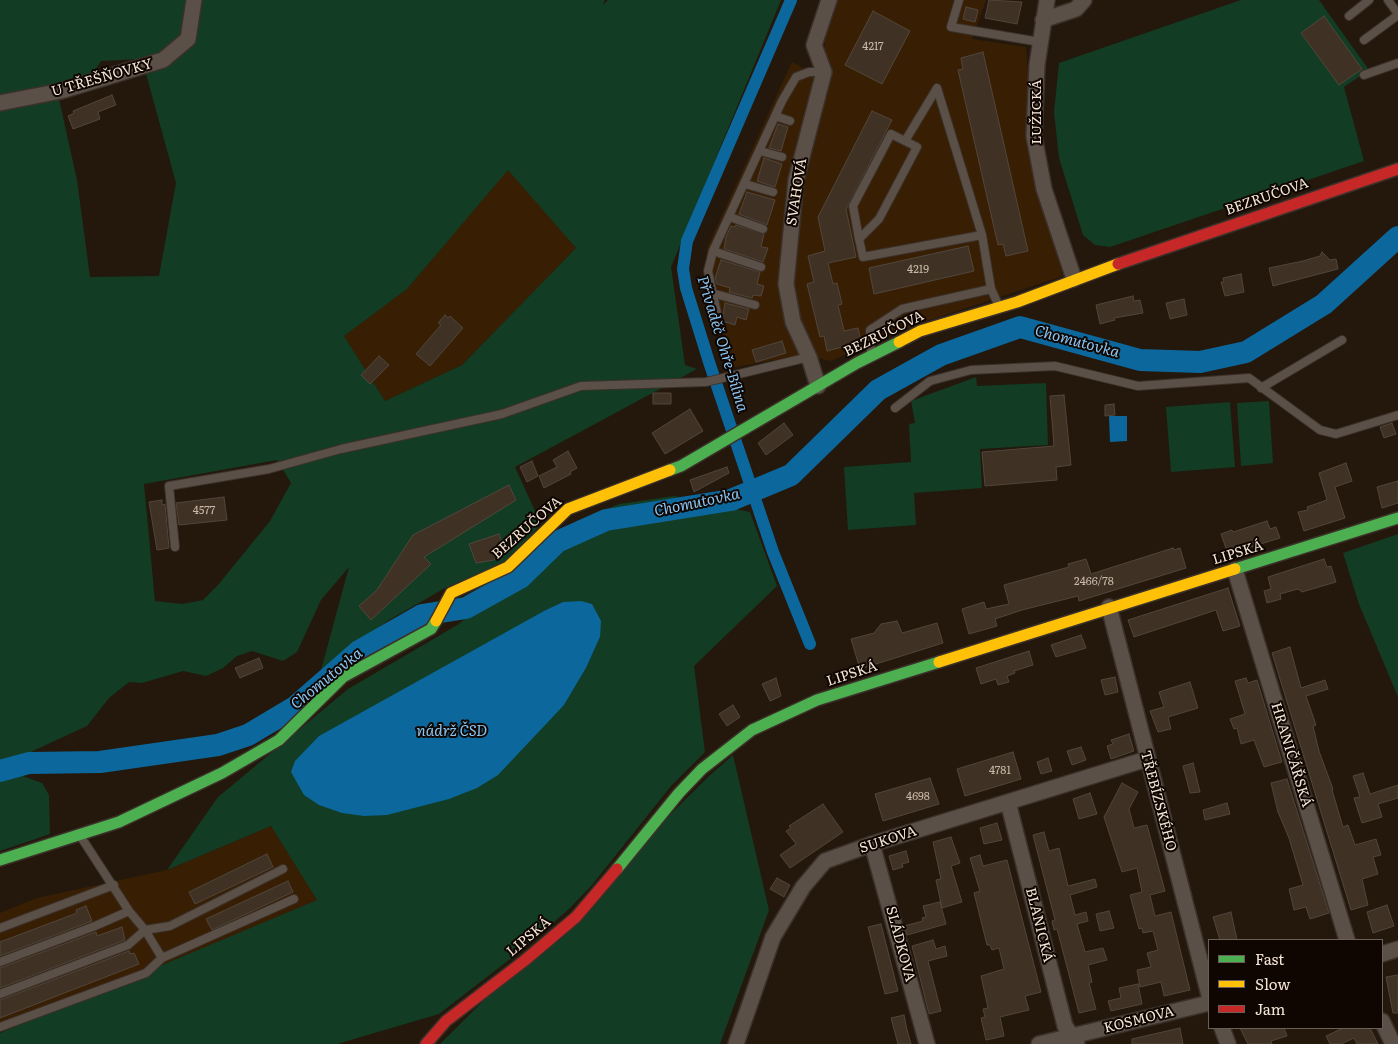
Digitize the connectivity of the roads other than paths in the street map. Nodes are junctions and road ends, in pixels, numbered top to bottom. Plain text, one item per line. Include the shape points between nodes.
1 (194, 0) edge
2 (829, 0) edge
3 (959, 0) edge
4 (1047, 0) edge
5 (1084, 0) edge
6 (1369, 0) edge
7 (1388, 0) edge
8 (1398, 14) edge
9 (1349, 16) dead end
10 (1043, 20) junction
11 (1364, 40) dead end
12 (1040, 42) junction
13 (1398, 63) edge
14 (824, 72) junction
15 (1364, 75) dead end
16 (0, 103) edge
17 (776, 116) junction
18 (790, 121) dead end
19 (905, 141) junction
20 (760, 151) junction
21 (782, 157) dead end
22 (1398, 169) edge
23 (745, 184) junction
24 (774, 192) dead end
25 (730, 217) junction
26 (763, 228) dead end
27 (982, 235) junction
28 (859, 239) junction
29 (713, 251) junction
30 (761, 267) dead end
31 (1074, 279) junction
32 (991, 289) junction
33 (712, 293) junction
34 (755, 305) dead end
35 (999, 306) junction
36 (716, 313) dead end
37 (1342, 340) dead end
38 (871, 355) junction
39 (809, 357) junction
40 (818, 386) junction
41 (1261, 388) junction
42 (895, 408) dead end
43 (1398, 415) edge
44 (1398, 518) edge
45 (175, 546) dead end
46 (1236, 570) junction
47 (1109, 607) junction
48 (1147, 759) junction
49 (1008, 802) junction
50 (79, 835) junction
51 (872, 844) junction
52 (0, 860) edge
53 (283, 869) dead end
54 (114, 885) junction
55 (294, 899) dead end
56 (129, 911) junction
57 (0, 928) edge
58 (145, 930) junction
59 (1347, 939) edge
60 (1398, 948) edge
61 (1383, 954) edge
62 (162, 958) junction
63 (0, 962) edge
64 (1208, 991) edge
65 (0, 994) edge
66 (1208, 1003) edge
67 (1383, 1023) edge
68 (0, 1027) edge
69 (1222, 1029) edge
70 (1075, 1040) edge
71 (426, 1044) edge
72 (736, 1044) edge
73 (927, 1044) edge
74 (1039, 1044) edge
75 (1228, 1044) edge
76 (1393, 1044) edge

1 - 16 street, U TŘEŠŇOVKY via 188,39 163,60 62,91
2 - 14 street via 814,45
3 - 12 lane via 951,27
4 - 10 street, LUŽICKÁ
5 - 10 street via 1076,9
6 - 9 lane
7 - 8 lane
8 - 11 lane
10 - 12 street, LUŽICKÁ
12 - 31 street, LUŽICKÁ via 1034,136 1044,189
13 - 15 lane
14 - 17 lane via 809,72 796,78
14 - 39 street, SVAHOVÁ via 796,180 786,284 793,322
17 - 18 lane
17 - 20 lane
19 - 27 lane via 936,88
19 - 28 lane via 917,147 879,220
19 - 28 lane via 891,134 853,206
20 - 21 lane
20 - 23 lane
22 - 31 street, BEZRUČOVA
23 - 24 lane
23 - 25 lane
25 - 26 lane
25 - 29 lane
27 - 28 lane via 863,257
27 - 32 lane
29 - 30 lane
29 - 33 lane via 708,271
31 - 35 street, BEZRUČOVA
32 - 35 lane
32 - 38 lane via 902,309 870,330
33 - 34 lane
33 - 36 lane
35 - 38 street, BEZRUČOVA via 920,331
37 - 41 lane
38 - 40 street, BEZRUČOVA
39 - 40 street, SVAHOVÁ
39 - 45 lane via 706,382 582,386 502,414 269,469 169,486
40 - 50 street, BEZRUČOVA via 680,466 568,509 508,567 451,593 431,629 343,677 279,740 222,773 119,822
41 - 42 lane via 1249,378 1138,386 1055,366 971,370 930,381
41 - 43 lane via 1320,430 1336,434
44 - 46 street, LIPSKÁ
46 - 47 street, LIPSKÁ
46 - 59 street, HRANIČÁŘSKÁ
47 - 48 street, TŘEBÍZSKÉHO
47 - 71 street, LIPSKÁ via 817,700 752,730 702,769 679,793 576,916 446,1021
48 - 49 street, SUKOVA
48 - 64 street, TŘEBÍZSKÉHO
49 - 51 street, SUKOVA
49 - 70 street, BLANICKÁ via 1065,1026
50 - 52 street
50 - 54 lane
51 - 72 street, SUKOVA via 825,861 803,887 773,937
51 - 73 street, SLÁDKOVA
53 - 58 lane via 170,926
54 - 56 lane
54 - 57 lane
55 - 62 lane
56 - 58 lane
56 - 63 lane
58 - 62 lane
58 - 65 lane via 128,946
60 - 61 street
62 - 68 lane via 146,973
66 - 70 street, KOSMOVA
67 - 76 street
69 - 75 street
70 - 74 street, KOSMOVA

